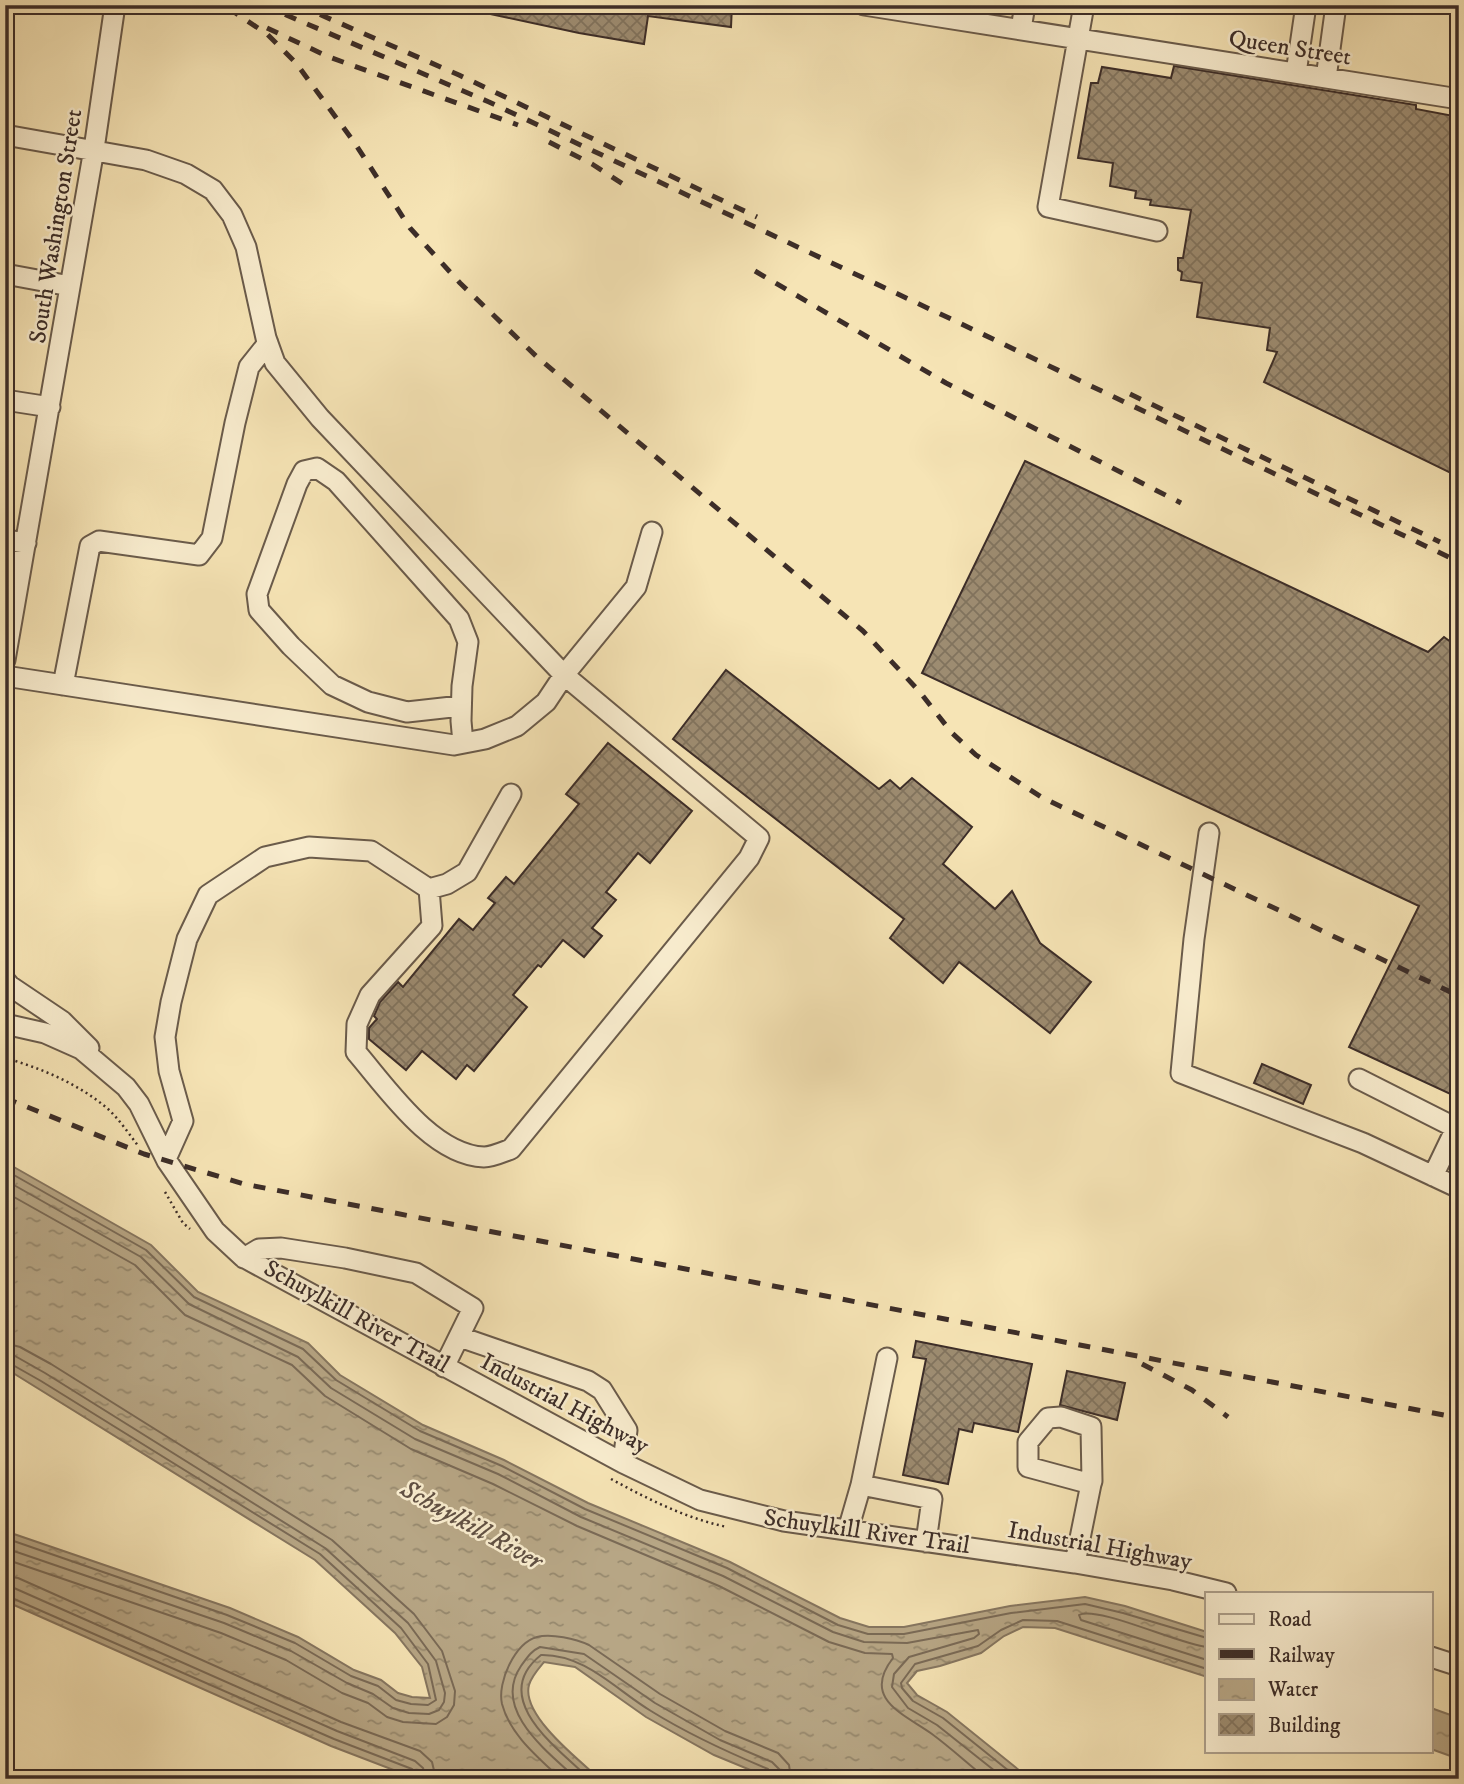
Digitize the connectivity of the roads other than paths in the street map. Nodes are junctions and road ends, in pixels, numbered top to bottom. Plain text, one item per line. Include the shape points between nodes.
1 (115, 5) edge
2 (1025, 5) edge
3 (1084, 5) edge
4 (1306, 5) edge
5 (1336, 5) edge
6 (873, 6) edge
7 (944, 11) edge
8 (1021, 29) junction
9 (1078, 38) junction
10 (1296, 73) junction
11 (1326, 78) junction
12 (1459, 99) edge
13 (5, 135) edge
14 (94, 149) junction
15 (1157, 231) dead end
16 (5, 274) edge
17 (70, 286) junction
18 (268, 343) junction
19 (5, 400) edge
20 (50, 407) junction
21 (652, 532) dead end
22 (5, 540) edge
23 (26, 543) junction
24 (5, 660) edge
25 (564, 675) junction
26 (5, 676) edge
27 (63, 685) junction
28 (461, 706) junction
29 (463, 743) junction
30 (511, 794) dead end
31 (1209, 833) dead end
32 (429, 889) junction
33 (5, 980) edge
34 (5, 1024) edge
35 (1359, 1079) dead end
36 (126, 1087) junction
37 (166, 1158) junction
38 (1433, 1176) junction
39 (1459, 1188) edge
40 (244, 1258) junction
41 (460, 1337) junction
42 (887, 1358) dead end
43 (444, 1367) junction
44 (617, 1471) junction
45 (1091, 1484) dead end
46 (860, 1485) junction
47 (848, 1530) junction
48 (926, 1542) junction
49 (1075, 1563) junction
50 (1222, 1592) edge
51 (1432, 1657) edge
52 (1459, 1666) edge

1 - 14 street, South Washington Street
2 - 8 street
3 - 9 street
4 - 10 street
5 - 11 street
6 - 7 street, Queen Street
7 - 8 street, Queen Street
8 - 9 street, Queen Street
9 - 10 street, Queen Street
9 - 15 street via 1048,207
10 - 11 street, Queen Street
11 - 12 street, Queen Street
13 - 14 street
14 - 17 street, South Washington Street
14 - 18 street via 146,160 186,174 212,190 232,215 246,247
16 - 17 street
17 - 20 street, South Washington Street
18 - 25 street via 275,363 320,418
18 - 27 street via 249,367 212,538 200,555 99,541 90,546
19 - 20 street
20 - 23 street, South Washington Street
21 - 25 street via 636,587
22 - 23 street
23 - 24 street, South Washington Street
25 - 29 street via 545,702 517,726
25 - 32 street via 759,838 749,858 510,1149 486,1157 457,1151 415,1120 356,1052 357,1024 370,995 432,926
26 - 27 street
27 - 29 street
28 - 28 street via 468,642 459,619 336,481 317,468 304,471 257,594 259,610 332,685 368,702 407,712
28 - 29 street
30 - 32 street via 467,872
31 - 38 street via 1181,1073 1363,1143
32 - 37 street via 370,851 309,847 265,857 208,895 187,939 169,1014 169,1072 183,1121
33 - 36 street via 62,1021
34 - 36 street, Industrial Highway via 46,1033 81,1049
35 - 38 street via 1456,1128
36 - 37 street, Industrial Highway
37 - 40 street, Industrial Highway via 215,1231
38 - 39 street
40 - 41 street via 259,1249 281,1248 416,1273 473,1308
40 - 43 street, Industrial Highway
41 - 43 street
41 - 44 street via 602,1390 627,1430
42 - 46 street
43 - 44 street, Industrial Highway
44 - 47 street, Industrial Highway via 700,1500 784,1521
45 - 49 street
46 - 47 street
46 - 48 street via 932,1499
47 - 48 street, Industrial Highway
48 - 49 street, Industrial Highway
49 - 50 street, Industrial Highway
51 - 52 street

